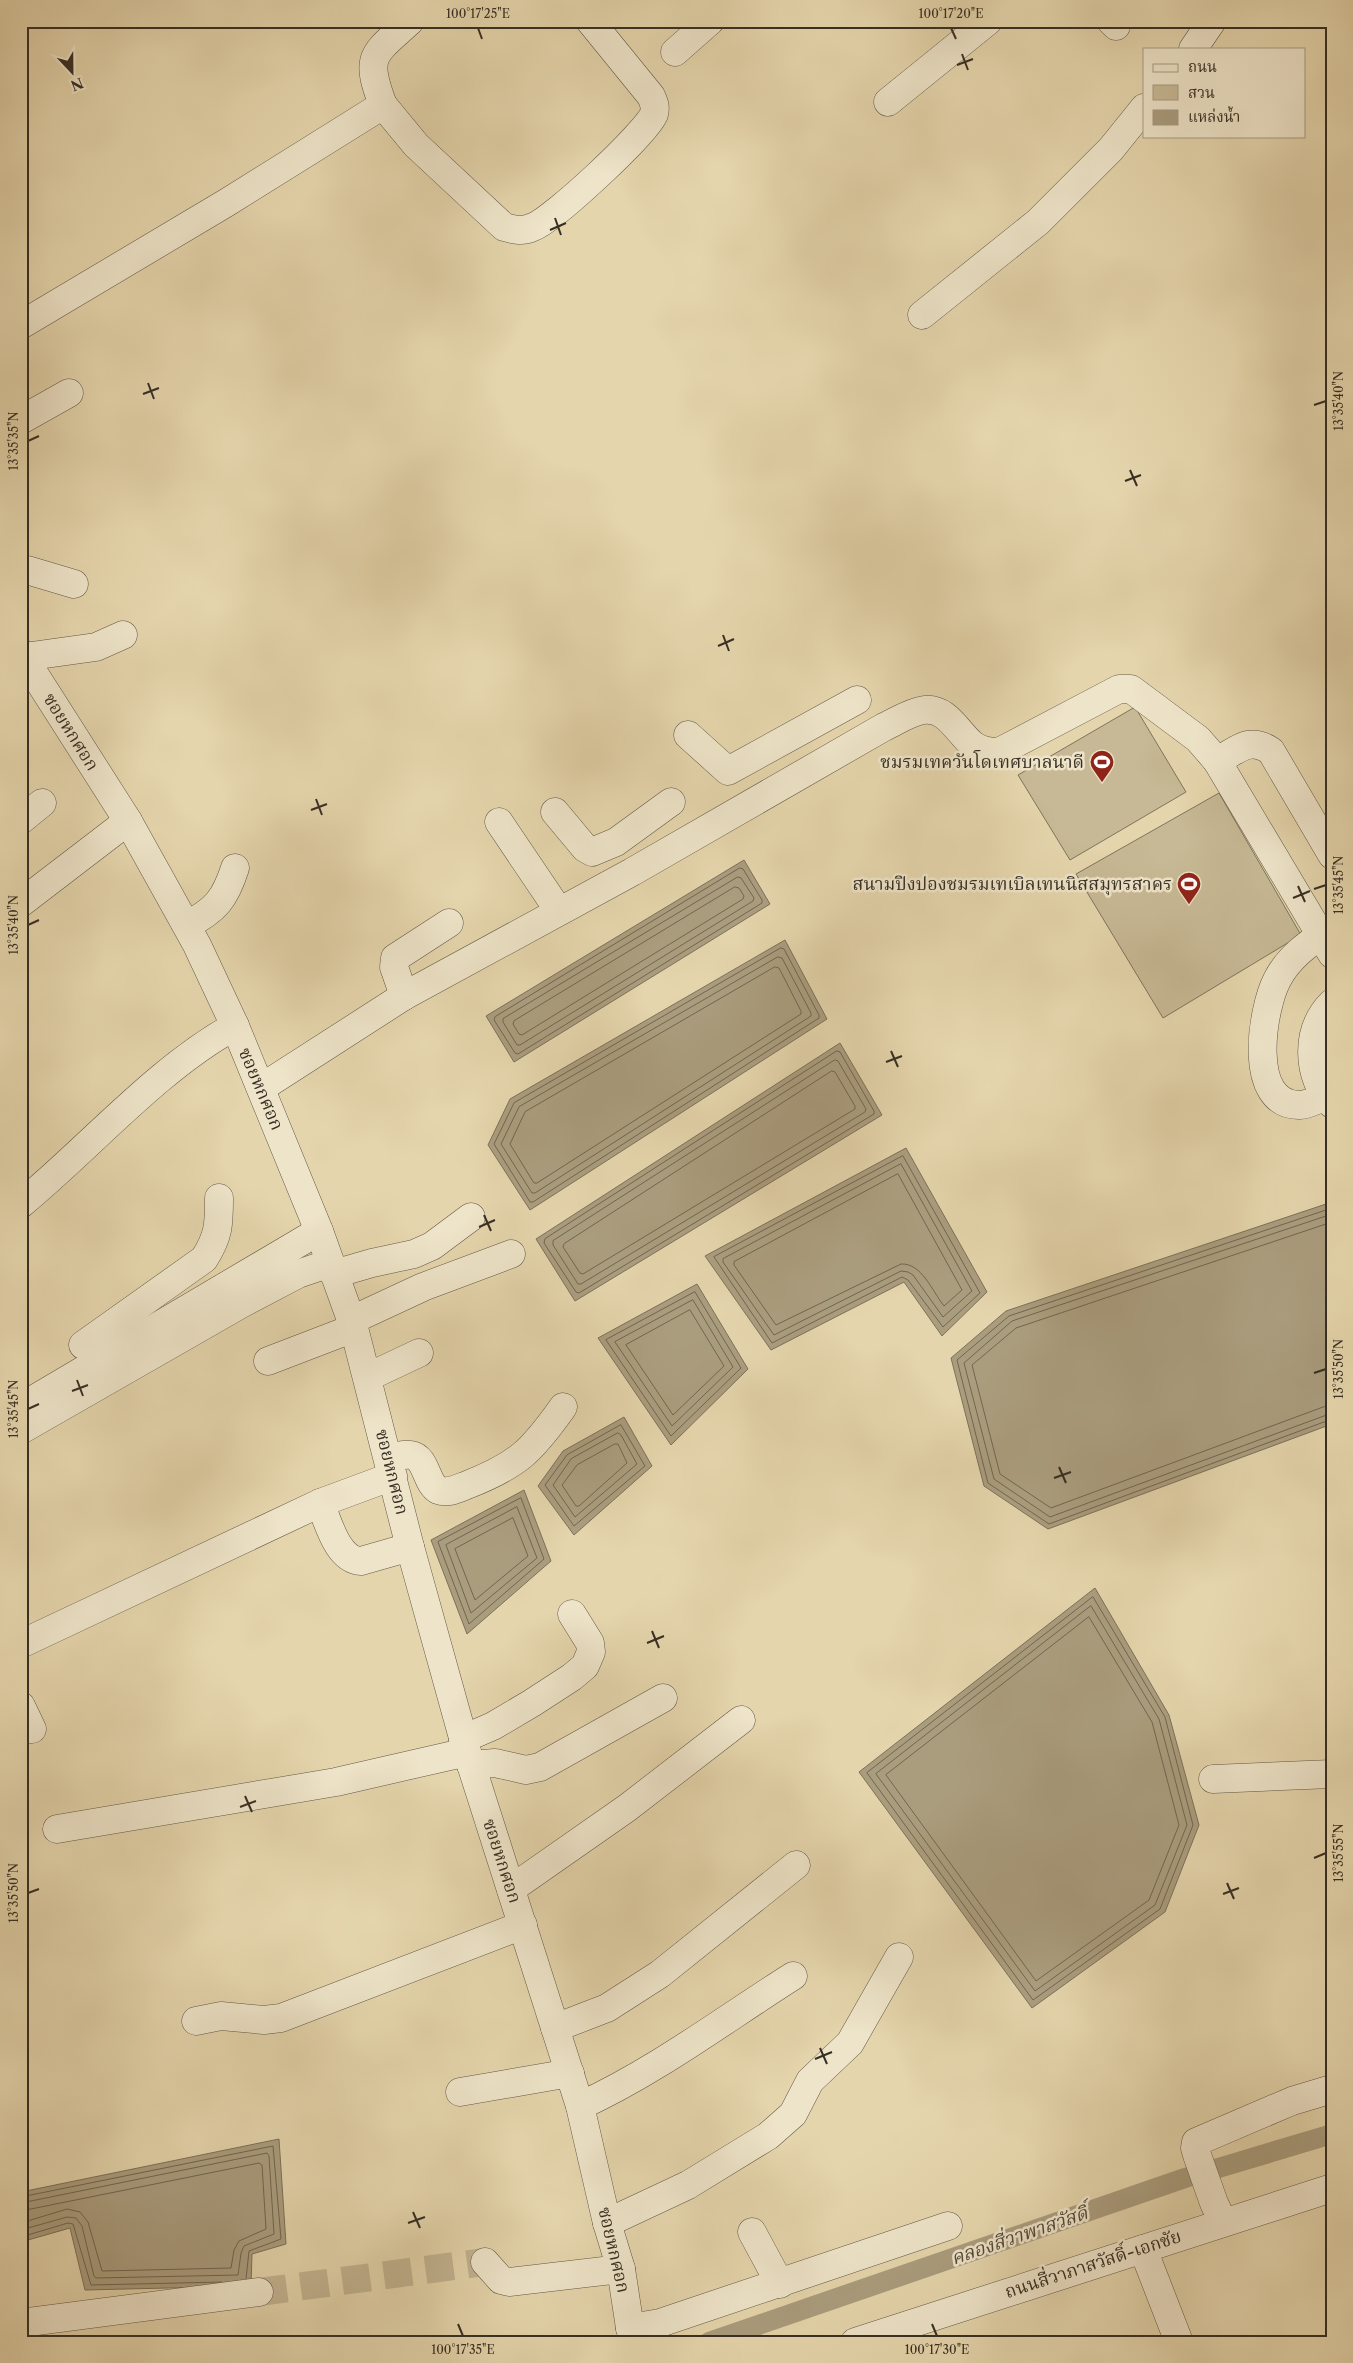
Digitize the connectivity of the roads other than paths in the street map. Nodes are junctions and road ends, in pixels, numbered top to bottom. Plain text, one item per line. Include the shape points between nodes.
1 (410, 21) edge
2 (590, 21) edge
3 (710, 21) edge
4 (988, 21) edge
5 (1212, 21) edge
6 (1194, 48) edge
7 (675, 52) dead end
8 (888, 102) dead end
9 (383, 105) junction
10 (1143, 109) edge
11 (922, 315) dead end
12 (21, 325) edge
13 (69, 393) dead end
14 (21, 420) edge
15 (21, 570) edge
16 (74, 584) dead end
17 (123, 635) dead end
18 (23, 655) edge
19 (857, 700) dead end
20 (688, 735) dead end
21 (1218, 761) junction
22 (728, 771) junction
23 (670, 802) dead end
24 (752, 802) junction
25 (42, 803) dead end
26 (555, 812) dead end
27 (21, 820) edge
28 (499, 822) dead end
29 (114, 831) junction
30 (616, 842) junction
31 (1332, 855) edge
32 (235, 868) dead end
33 (632, 872) junction
34 (21, 903) edge
35 (559, 911) junction
36 (449, 923) dead end
37 (187, 925) junction
38 (1328, 939) edge
39 (404, 996) junction
40 (1332, 1003) edge
41 (220, 1034) junction
42 (261, 1088) junction
43 (1329, 1101) edge
44 (219, 1198) dead end
45 (21, 1204) edge
46 (471, 1217) dead end
47 (511, 1254) dead end
48 (314, 1257) junction
49 (204, 1259) junction
50 (223, 1289) junction
51 (342, 1331) junction
52 (83, 1345) dead end
53 (418, 1353) dead end
54 (268, 1361) dead end
55 (368, 1377) junction
56 (21, 1406) edge
57 (563, 1407) dead end
58 (21, 1430) edge
59 (380, 1476) junction
60 (320, 1503) junction
61 (394, 1552) junction
62 (572, 1614) dead end
63 (21, 1644) edge
64 (662, 1698) dead end
65 (741, 1720) dead end
66 (465, 1753) junction
67 (1332, 1774) edge
68 (1213, 1779) dead end
69 (57, 1830) dead end
70 (796, 1865) dead end
71 (512, 1889) junction
72 (523, 1925) junction
73 (899, 1957) dead end
74 (792, 1976) dead end
75 (196, 2022) dead end
76 (555, 2028) junction
77 (570, 2073) junction
78 (1332, 2089) edge
79 (460, 2092) dead end
80 (580, 2106) junction
81 (1332, 2188) edge
82 (1219, 2212) junction
83 (607, 2223) junction
84 (948, 2226) dead end
85 (752, 2232) dead end
86 (1142, 2249) junction
87 (485, 2262) dead end
88 (621, 2269) junction
89 (780, 2284) junction
90 (259, 2292) tunnel mouth
91 (21, 2323) edge
92 (911, 2333) edge
93 (633, 2335) edge
94 (856, 2342) edge
95 (1178, 2342) edge

1 - 9 street via 382,46 372,61 373,77
2 - 9 street via 651,96 654,112 650,121 622,151 536,227 520,232 504,226 416,144
3 - 7 street
4 - 8 street
5 - 6 street
9 - 12 street
10 - 11 street via 1111,149 1038,222
13 - 14 street
15 - 16 street
17 - 18 street via 96,647
18 - 29 street, ซอยหกศอก
19 - 22 street
20 - 22 street
21 - 24 street via 1198,739 1144,698 1131,689 1119,689 1000,752 988,752 974,746 946,716 935,710 923,710 884,727
21 - 31 street via 1247,744 1261,744 1271,751
21 - 38 street
22 - 24 street
23 - 30 street
24 - 33 street
25 - 27 street
26 - 30 street via 592,852
28 - 35 street
29 - 34 street
29 - 37 street, ซอยหกศอก
30 - 33 street
32 - 37 street via 222,900 208,914
33 - 35 street
35 - 39 street
36 - 39 street via 394,958
37 - 41 street, ซอยหกศอก
38 - 43 street via 1289,960 1276,981 1266,1012 1262,1046 1264,1071 1272,1090 1282,1101 1300,1105
39 - 42 street
40 - 43 street via 1321,1018 1312,1044 1314,1072
41 - 42 street, ซอยหกศอก
41 - 45 street via 142,1096
42 - 48 street, ซอยหกศอก
44 - 49 street via 220,1226 215,1243
46 - 48 street via 432,1246 414,1254
47 - 51 street via 423,1287
48 - 50 street
48 - 51 street, ซอยหกศอก
48 - 58 street via 241,1304
49 - 50 street
49 - 52 street
50 - 56 street
51 - 54 street
51 - 55 street, ซอยหกศอก
53 - 55 street
55 - 59 street, ซอยหกศอก
57 - 59 street via 539,1440 517,1462 451,1491 440,1491 434,1486 412,1455
59 - 60 street
59 - 61 street, ซอยหกศอก
60 - 61 street via 346,1556 353,1561
60 - 63 street
61 - 66 street, ซอยหกศอก
62 - 66 street via 590,1643 591,1652 585,1666 572,1678 493,1726
64 - 66 street via 540,1767 526,1770
65 - 71 street via 627,1808
66 - 69 street via 336,1782
66 - 71 street, ซอยหกศอก
67 - 68 street
70 - 76 street via 660,1974 607,2008
71 - 72 street, ซอยหกศอก
72 - 75 street via 282,2018 264,2020 221,2016
72 - 76 street, ซอยหกศอก
73 - 83 street via 850,2043 810,2082 793,2114 768,2136 688,2185
74 - 80 street via 674,2055
76 - 77 street, ซอยหกศอก
77 - 79 street
77 - 80 street, ซอยหกศอก
78 - 82 street via 1292,2101 1196,2142 1194,2148
80 - 83 street, ซอยหกศอก
81 - 82 street, ถนนสี่วาภาสวัสดิ์-เอกชัย
82 - 86 street, ถนนสี่วาภาสวัสดิ์-เอกชัย
83 - 88 street, ซอยหกศอก
84 - 89 street
85 - 89 street
86 - 92 street, ถนนสี่วาภาสวัสดิ์-เอกชัย
86 - 95 street
87 - 88 street via 501,2280 510,2282
88 - 93 street, ซอยหกศอก
89 - 93 street
90 - 91 street
92 - 94 street, ถนนสี่วาภาสวัสดิ์-เอกชัย

